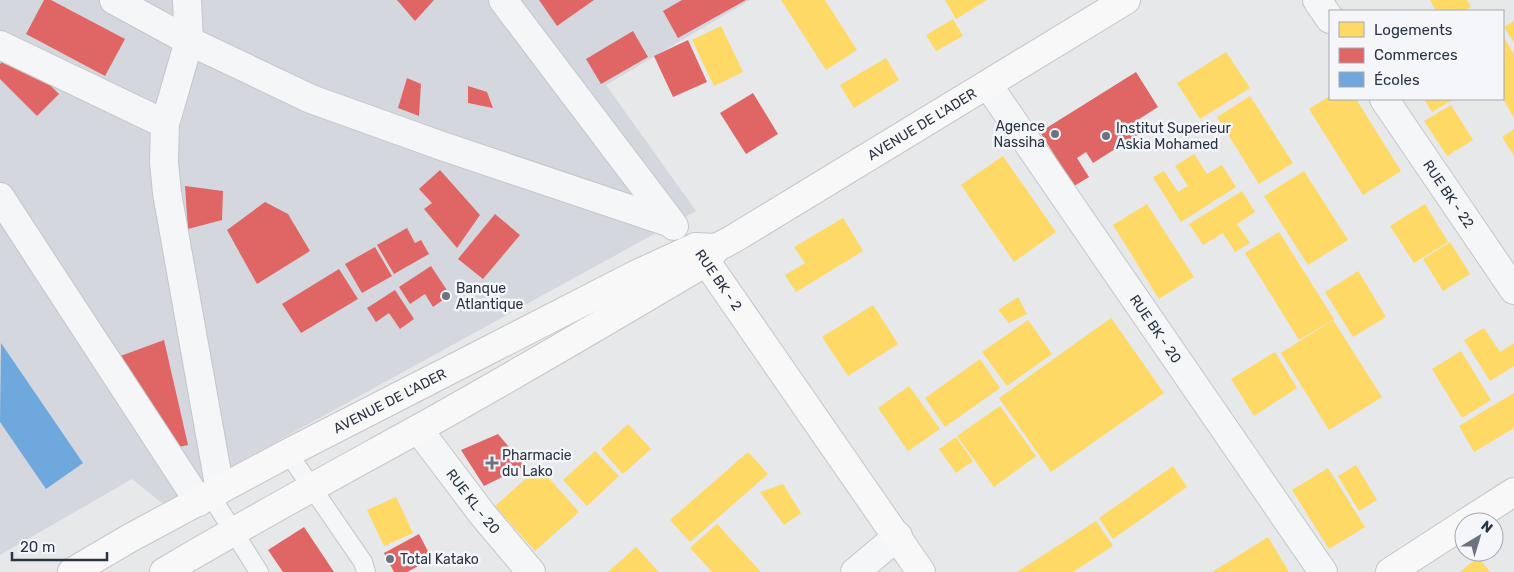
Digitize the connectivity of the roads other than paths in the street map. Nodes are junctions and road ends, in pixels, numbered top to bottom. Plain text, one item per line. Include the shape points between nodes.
1 (114, 0) edge
2 (187, 0) edge
3 (503, 0) edge
4 (1126, 0) edge
5 (1317, 0) edge
6 (1329, 18) edge
7 (188, 41) junction
8 (0, 45) edge
9 (988, 85) junction
10 (1385, 100) edge
11 (165, 124) junction
12 (0, 197) edge
13 (671, 223) junction
14 (706, 252) junction
15 (1514, 290) edge
16 (418, 429) junction
17 (288, 453) junction
18 (312, 486) junction
19 (1514, 492) edge
20 (210, 496) junction
21 (1483, 512) edge
22 (1454, 530) edge
23 (233, 531) junction
24 (898, 536) junction
25 (72, 572) edge
26 (164, 572) edge
27 (260, 572) edge
28 (366, 572) edge
29 (531, 572) edge
30 (855, 572) edge
31 (921, 572) edge
32 (1323, 572) edge
33 (1390, 572) edge

1 - 7 street
2 - 7 street
3 - 13 street, RUE BK - 2
4 - 9 main road, AVENUE DE L'ADER
5 - 6 street
7 - 11 street
7 - 13 street via 312,99
8 - 11 street
9 - 14 main road, AVENUE DE L'ADER
9 - 32 street, RUE BK - 20
10 - 15 street, RUE BK - 22
11 - 20 street via 167,193
12 - 20 street
13 - 14 street, RUE BK - 2
14 - 16 main road, AVENUE DE L'ADER
14 - 17 main road, AVENUE DE L'ADER via 626,279
14 - 24 main road, RUE BK - 2
16 - 18 main road, AVENUE DE L'ADER
16 - 29 street, RUE KL - 20
17 - 18 lane
17 - 20 main road, AVENUE DE L'ADER
18 - 23 main road, AVENUE DE L'ADER
18 - 28 lane via 363,562
19 - 21 main road
20 - 23 lane
20 - 25 main road, AVENUE DE L'ADER
22 - 33 main road
23 - 26 main road, AVENUE DE L'ADER
23 - 27 lane
24 - 30 street
24 - 31 main road, RUE BK - 2

